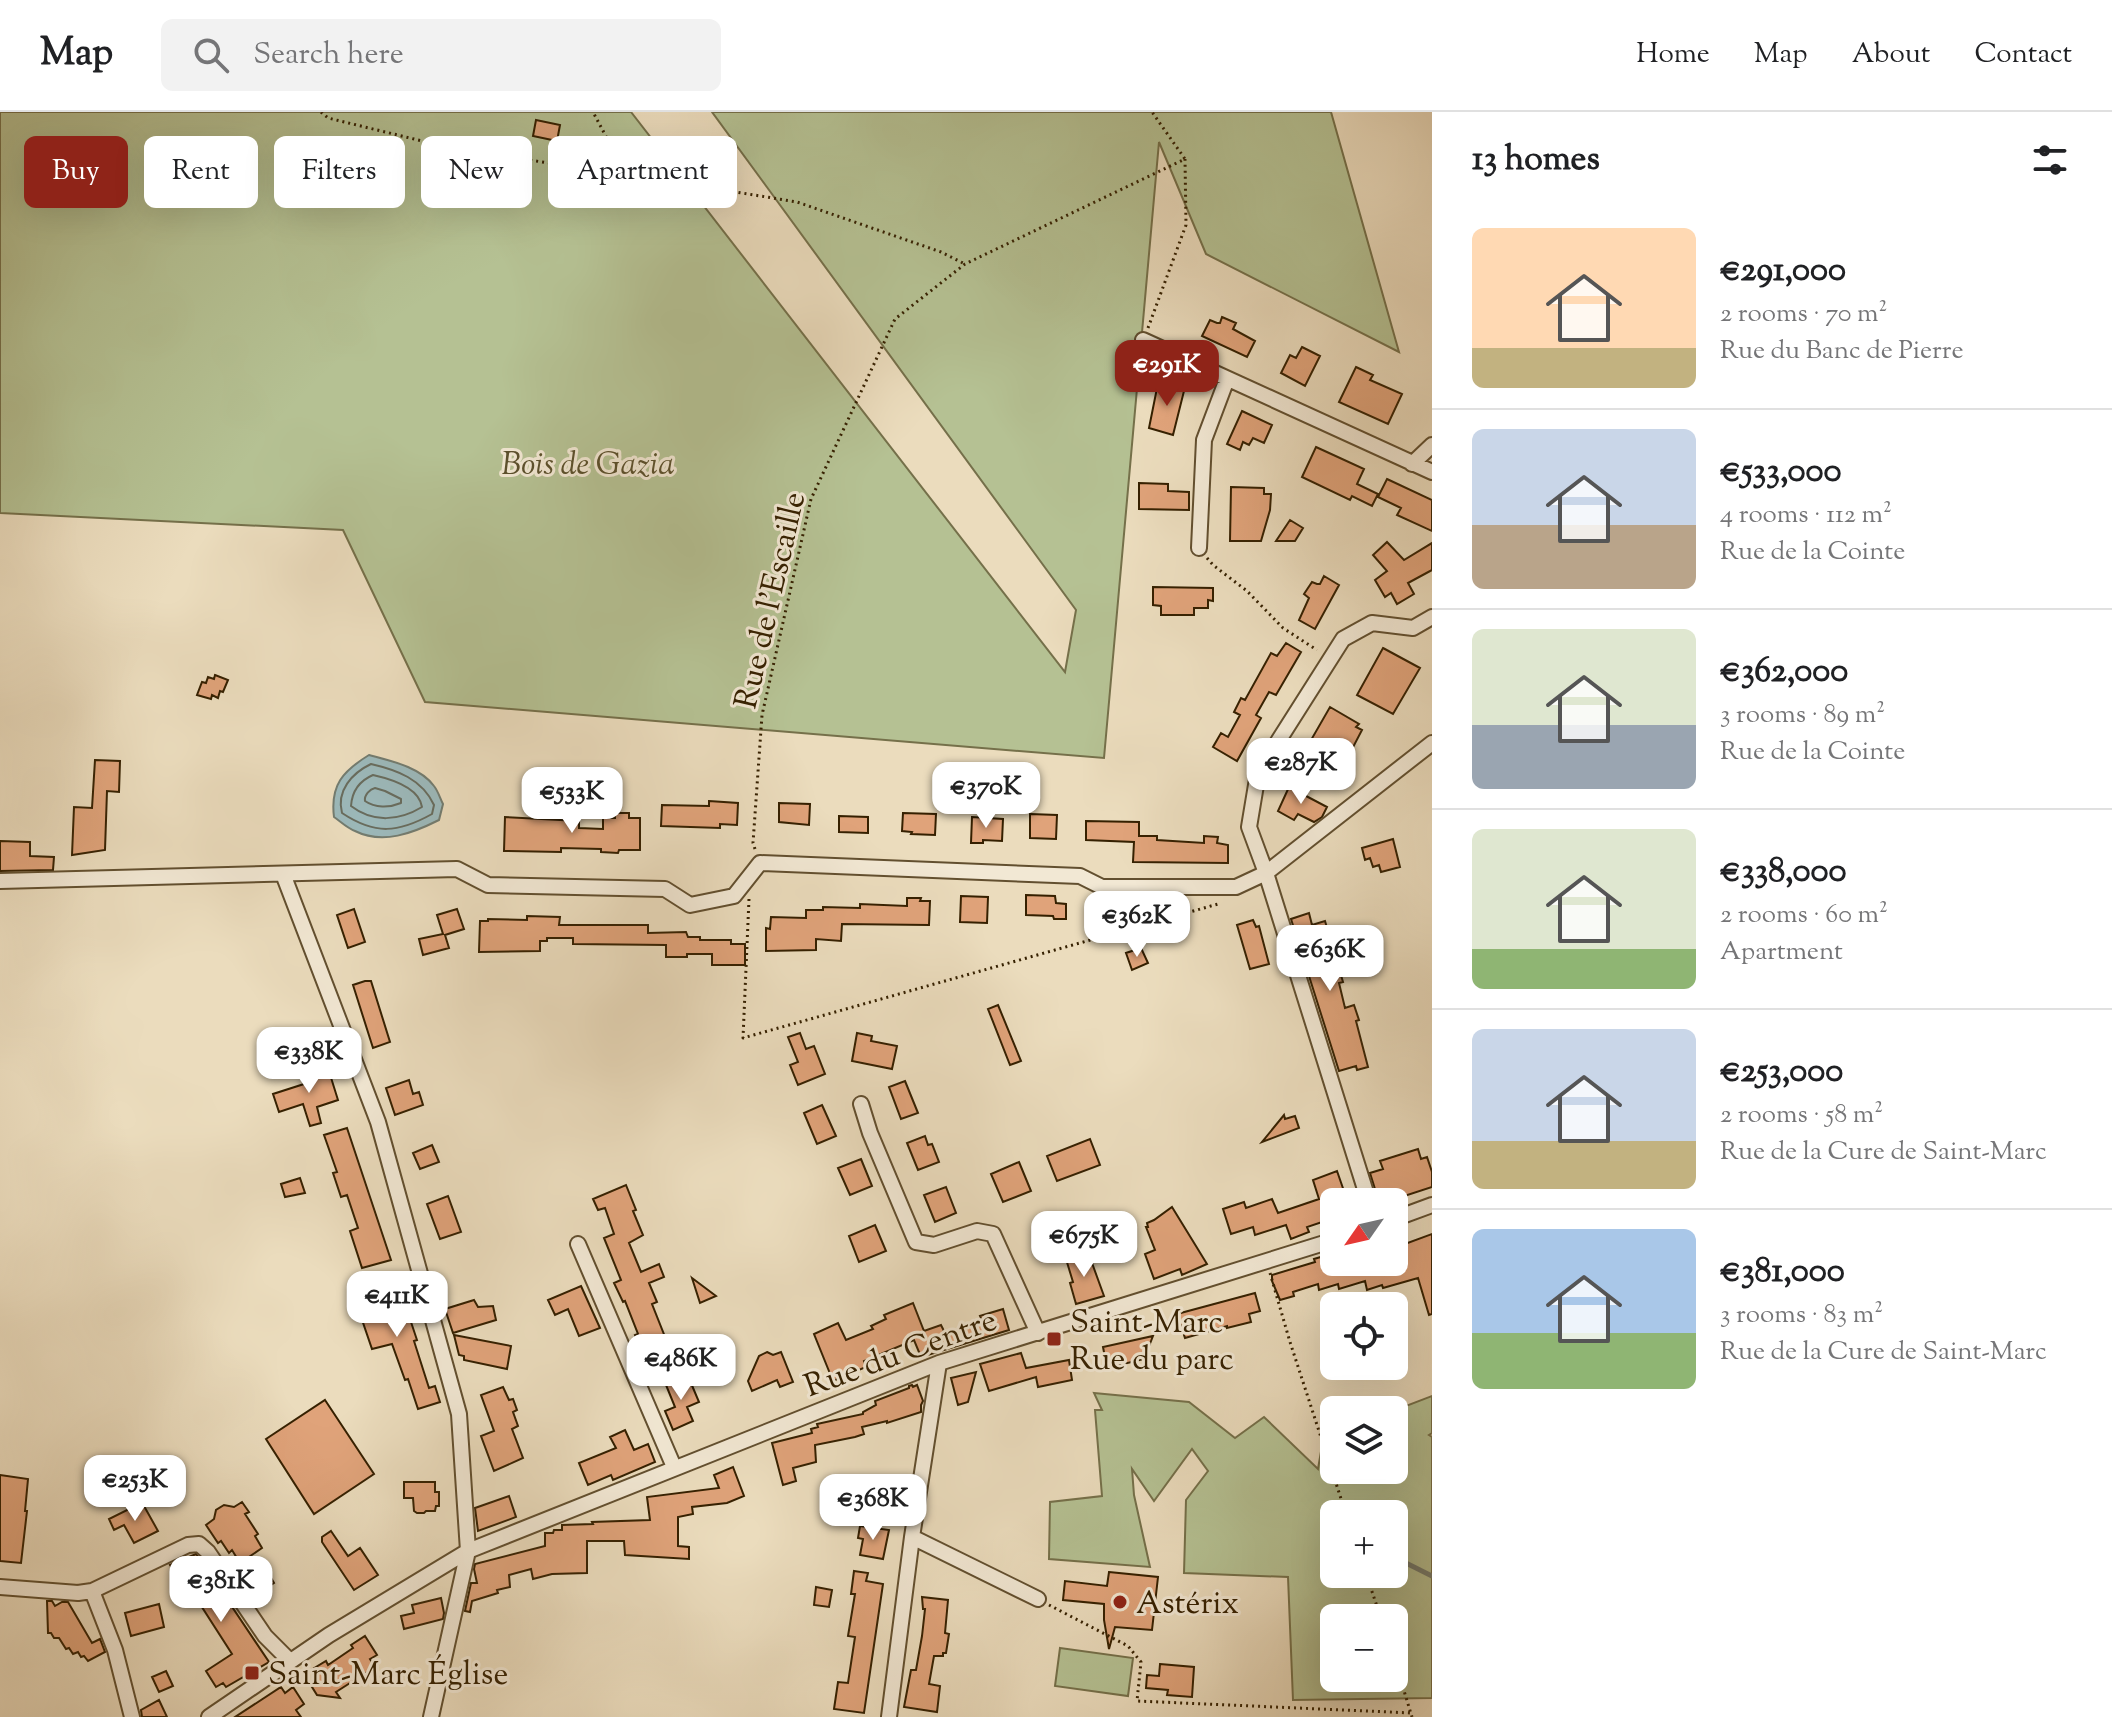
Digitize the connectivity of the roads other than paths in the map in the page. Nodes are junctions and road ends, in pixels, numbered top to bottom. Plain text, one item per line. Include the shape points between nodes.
1 (1143, 340) road end
2 (1227, 379) junction
3 (1432, 445) edge
4 (1412, 464) junction
5 (1432, 472) edge
6 (1199, 548) road end
7 (1432, 617) edge
8 (1432, 743) edge
9 (1266, 873) junction
10 (283, 874) junction
11 (0, 881) edge
12 (861, 1104) dead end
13 (1365, 1188) edge
14 (1432, 1205) edge
15 (1408, 1214) edge
16 (578, 1244) dead end
17 (1320, 1245) edge
18 (1038, 1333) junction
19 (939, 1363) junction
20 (674, 1467) junction
21 (912, 1537) junction
22 (468, 1551) junction
23 (0, 1587) edge
24 (92, 1591) junction
25 (1038, 1599) road end
26 (290, 1661) junction
27 (132, 1717) edge
28 (209, 1717) edge
29 (431, 1717) edge
30 (889, 1717) edge

1 - 2 street
2 - 4 street
2 - 6 street via 1204,440
3 - 4 street
4 - 5 street
7 - 9 street via 1413,628 1372,623 1343,639 1258,773 1249,827
8 - 9 street
9 - 10 street via 1236,887 1102,887 1080,876 760,863 734,896 690,905 665,889 488,885 457,869
9 - 13 street
10 - 11 street
10 - 22 street via 378,1122 455,1399
12 - 18 street via 916,1242 934,1245 977,1231 993,1234
14 - 15 street
16 - 20 street
17 - 18 street, Rue du Centre
18 - 19 street, Rue du Centre
19 - 20 street, Rue du Centre
19 - 21 street
20 - 22 street, Rue du Centre
21 - 25 street
21 - 30 street
22 - 26 street, Rue du Centre
22 - 29 street
23 - 24 street
24 - 26 street via 199,1544 265,1636
24 - 27 street via 115,1650
26 - 28 street, Rue du Centre

